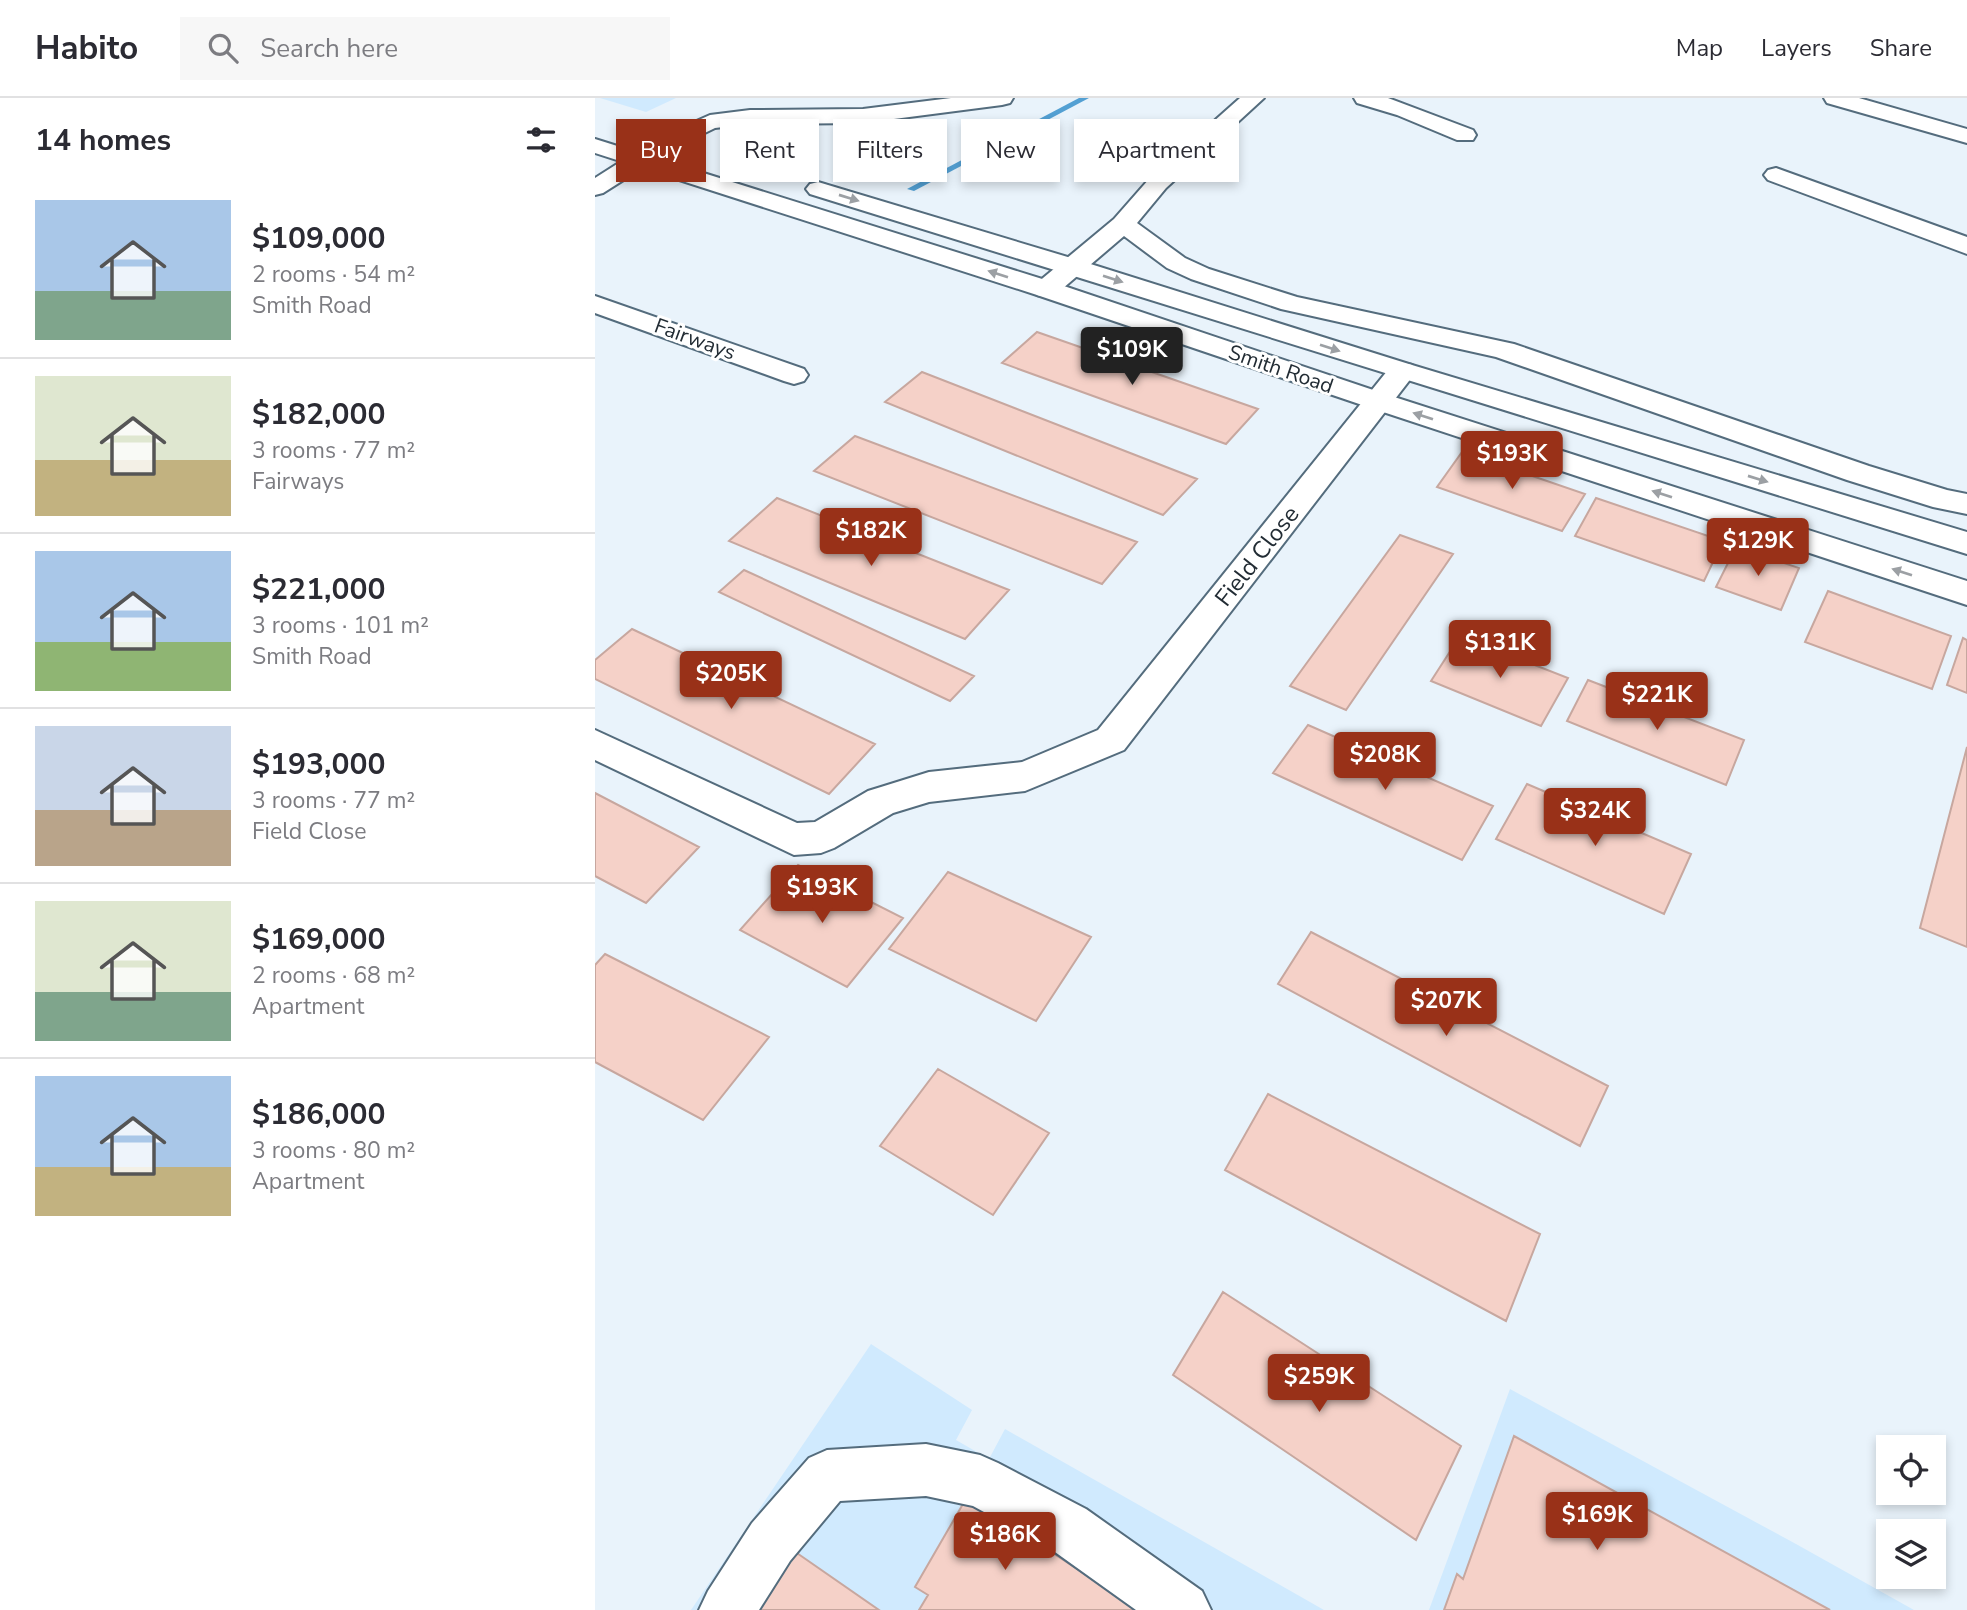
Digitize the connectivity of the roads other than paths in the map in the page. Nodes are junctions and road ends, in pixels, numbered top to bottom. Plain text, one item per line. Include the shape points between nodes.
1 (1002, 98) edge
2 (1253, 98) edge
3 (1365, 98) edge
4 (1835, 98) edge
5 (706, 125) edge
6 (1465, 135) dead end
7 (1967, 136) edge
8 (595, 146) edge
9 (616, 146) edge
10 (706, 167) edge
11 (616, 172) edge
12 (1776, 175) dead end
13 (797, 183) dead end
14 (595, 188) edge
15 (1123, 224) junction
16 (1967, 246) edge
17 (1072, 266) junction
18 (1046, 289) junction
19 (595, 304) edge
20 (1402, 371) junction
21 (795, 375) dead end
22 (1378, 401) junction
23 (1967, 504) edge
24 (1967, 543) edge
25 (1967, 593) edge
26 (595, 744) edge
27 (727, 1610) edge
28 (1183, 1610) edge

1 - 5 main road via 845,118 727,119
2 - 15 main road via 1158,183
3 - 6 main road
4 - 7 main road
8 - 9 main road, Smith Road
18 -> 10 main road, Smith Road
11 - 14 main road
12 - 16 main road
13 -> 17 main road, Smith Road
15 - 17 main road
15 - 23 main road via 1176,263 1200,274 1290,303 1504,350 1858,473
17 - 18 main road
17 -> 20 main road, Smith Road
18 - 22 main road, Smith Road
19 - 21 main road, Fairways
20 - 22 main road, Field Close
20 -> 24 main road, Smith Road
25 -> 22 main road, Smith Road
22 - 26 main road, Field Close via 1111,740 1025,776 929,787 881,802 821,837 794,839
27 - 28 main road via 771,1542 827,1476 926,1470 980,1481 1067,1528

